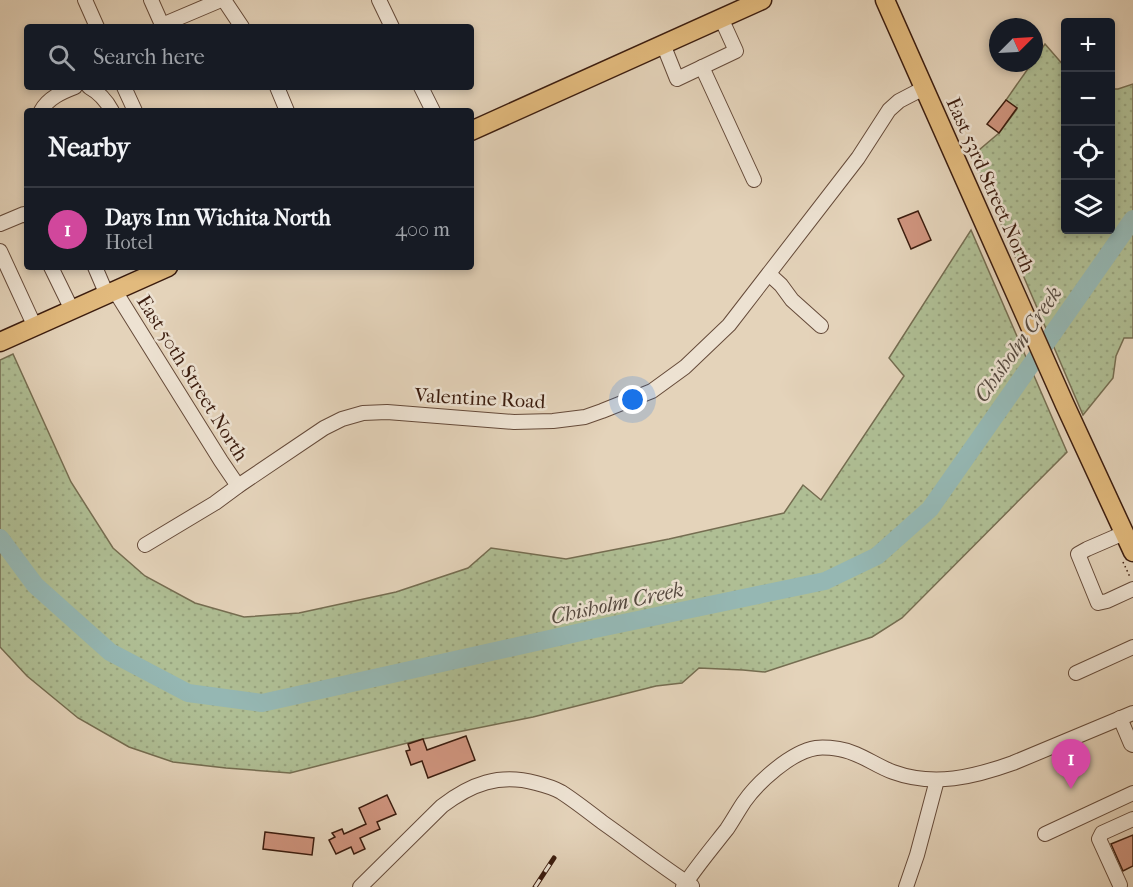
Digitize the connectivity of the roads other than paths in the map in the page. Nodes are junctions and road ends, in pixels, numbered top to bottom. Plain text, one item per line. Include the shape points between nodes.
1 (85, 0) edge
2 (151, 0) edge
3 (222, 0) edge
4 (379, 0) edge
5 (762, 0) edge
6 (885, 0) edge
7 (721, 18) junction
8 (96, 24) edge
9 (161, 24) edge
10 (167, 24) edge
11 (237, 24) edge
12 (391, 24) edge
13 (663, 44) junction
14 (702, 67) junction
15 (924, 88) junction
16 (69, 90) edge
17 (94, 90) edge
18 (125, 90) edge
19 (278, 90) edge
20 (423, 90) edge
21 (42, 108) edge
22 (110, 108) edge
23 (134, 108) edge
24 (286, 108) edge
25 (432, 108) edge
26 (474, 130) edge
27 (754, 180) dead end
28 (24, 214) edge
29 (0, 224) edge
30 (0, 251) edge
31 (52, 270) edge
32 (97, 270) edge
33 (161, 270) edge
34 (769, 274) junction
35 (111, 293) junction
36 (72, 310) junction
37 (821, 326) dead end
38 (35, 327) junction
39 (0, 342) edge
40 (238, 486) junction
41 (1124, 533) junction
42 (145, 545) dead end
43 (1133, 552) edge
44 (1133, 589) edge
45 (1133, 646) edge
46 (1076, 673) dead end
47 (1127, 716) edge
48 (1133, 745) edge
49 (937, 780) junction
50 (1133, 793) edge
51 (1133, 819) edge
52 (1045, 834) dead end
53 (1123, 883) edge
54 (688, 885) edge
55 (360, 887) edge
56 (906, 887) edge

1 - 8 street
2 - 9 street
3 - 10 street
3 - 11 street
4 - 12 street
5 - 7 main road
6 - 15 main road, East 53rd Street North
7 - 13 main road
7 - 14 street via 736,51
13 - 14 street via 677,79
13 - 26 main road
14 - 27 street
15 - 34 street, Valentine Road via 898,101 890,110
15 - 41 main road, East 53rd Street North
16 - 21 street
17 - 22 street
18 - 23 street
19 - 24 street
20 - 25 street
28 - 29 street
30 - 38 street
31 - 36 street
32 - 35 street, East 50th Street North
33 - 35 main road
34 - 37 street
34 - 40 street, Valentine Road via 729,325 686,367 652,391 619,405 585,417 538,422 363,413 324,428
35 - 36 main road
35 - 40 street, East 50th Street North
36 - 38 main road
38 - 39 main road
40 - 42 street, Valentine Road
41 - 43 main road, East 53rd Street North
41 - 44 street via 1078,554 1098,603
45 - 46 street
47 - 48 street
47 - 49 street via 995,769
49 - 54 street via 892,772 851,752 814,748 786,762 755,788
49 - 56 street
50 - 52 street
51 - 53 street via 1099,838
54 - 55 street via 560,791 529,781 496,779 453,797

